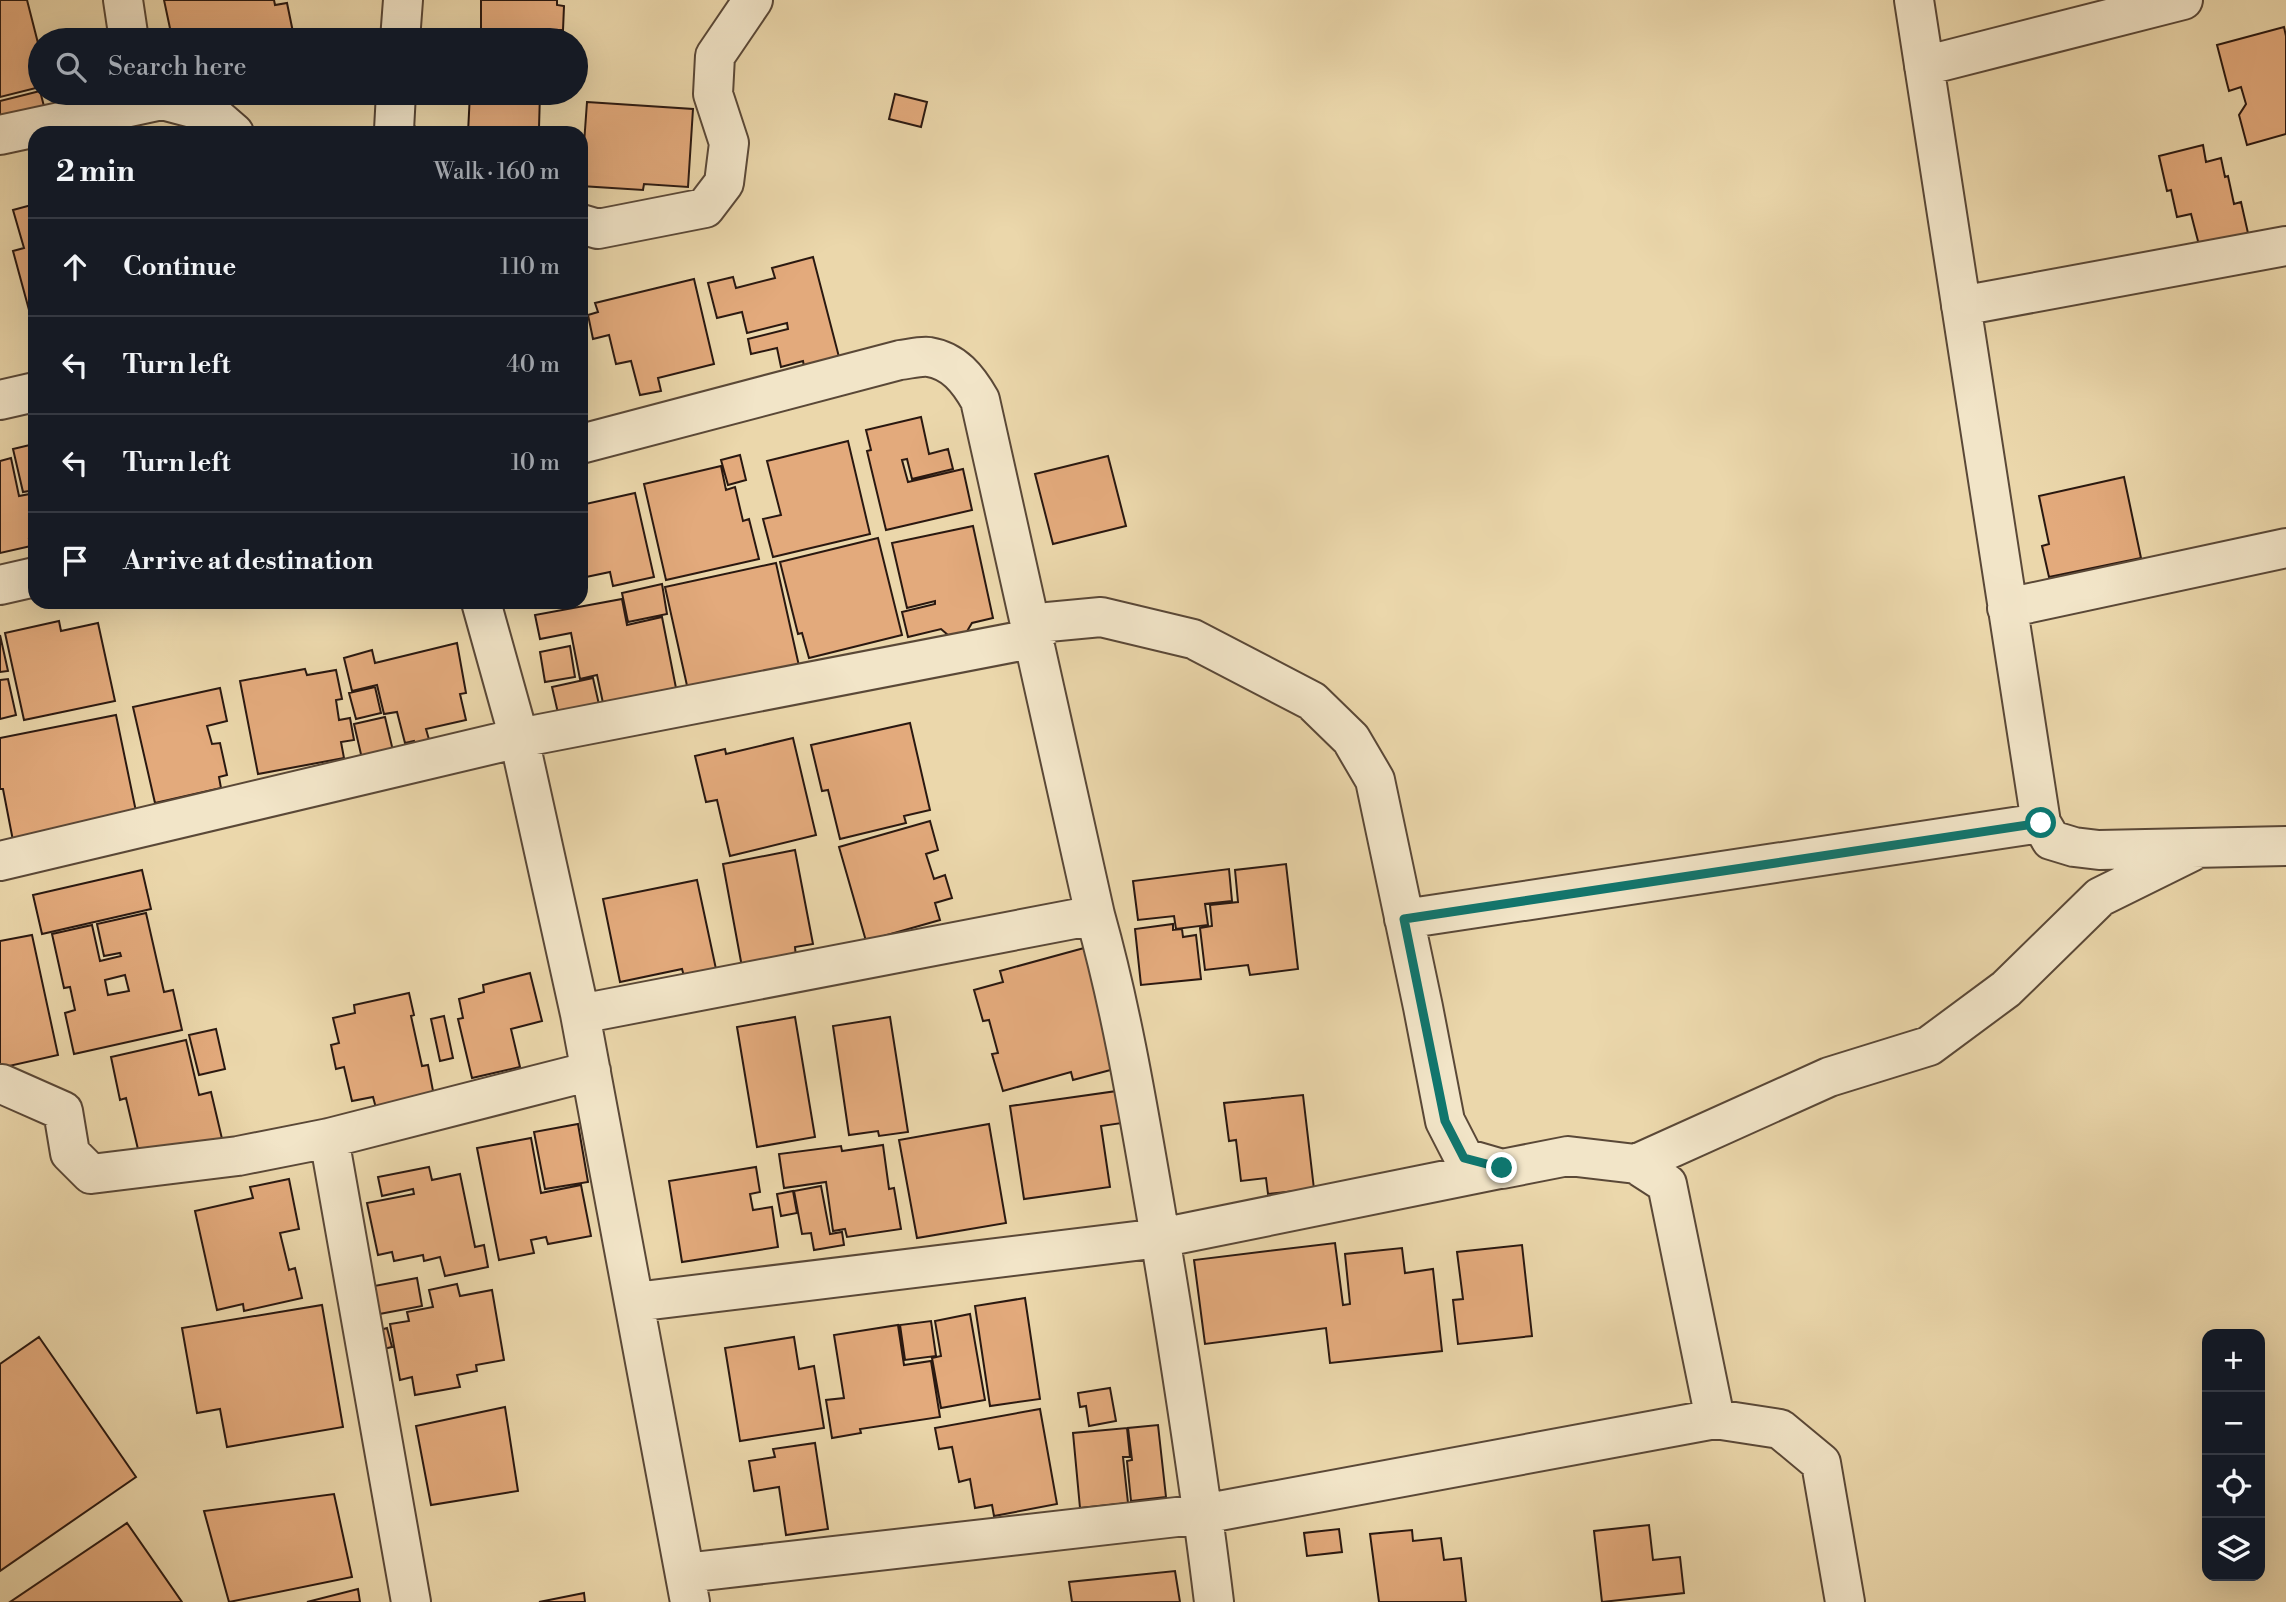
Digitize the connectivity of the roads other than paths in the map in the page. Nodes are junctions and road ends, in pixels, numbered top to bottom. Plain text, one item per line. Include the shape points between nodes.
1 (123, 0) edge
2 (403, 0) edge
3 (753, 0) edge
4 (1914, 0) edge
5 (2183, 0) edge
6 (127, 28) edge
7 (401, 28) edge
8 (1924, 66) junction
9 (122, 105) edge
10 (187, 105) edge
11 (395, 105) edge
12 (37, 126) edge
13 (226, 126) edge
14 (394, 126) edge
15 (28, 128) edge
16 (0, 135) edge
17 (588, 226) edge
18 (2286, 246) edge
19 (1961, 306) junction
20 (28, 394) edge
21 (0, 400) edge
22 (588, 442) edge
23 (2286, 548) edge
24 (28, 579) edge
25 (0, 585) edge
26 (2007, 608) junction
27 (483, 609) edge
28 (1031, 639) junction
29 (519, 738) junction
30 (2041, 823) junction
31 (2286, 846) edge
32 (2201, 848) junction
33 (0, 861) edge
34 (1095, 915) junction
35 (1404, 919) junction
36 (580, 1014) junction
37 (591, 1071) junction
38 (2, 1084) dead end
39 (329, 1138) junction
40 (1636, 1164) junction
41 (1502, 1168) junction
42 (1160, 1238) junction
43 (635, 1302) junction
44 (1714, 1419) junction
45 (1203, 1514) junction
46 (687, 1588) edge
47 (411, 1602) edge
48 (1214, 1602) edge
49 (1845, 1602) edge

1 - 6 street
2 - 7 street
3 - 17 street via 715,56 713,94 729,143 724,183 705,208 598,229
4 - 8 street
5 - 8 street
8 - 19 street
9 - 12 street
10 - 13 street via 211,113
11 - 14 street
15 - 16 street
18 - 19 street
19 - 26 street
20 - 21 street
22 - 28 street via 900,360 928,357 948,364 967,377 980,400
23 - 26 street
24 - 25 street
26 - 30 street
27 - 29 street
28 - 29 street
28 - 34 street
28 - 35 street via 1048,622 1101,617 1193,639 1312,701 1352,739 1375,780
29 - 33 street
29 - 36 street
30 - 32 street via 2052,840 2074,847
30 - 35 street
31 - 32 street
32 - 40 street via 2100,897 2006,989 1930,1046 1829,1077
34 - 36 street
34 - 42 street via 1112,976
35 - 41 street via 1445,1121 1464,1158
36 - 37 street
37 - 39 street
37 - 43 street
38 - 39 street via 63,1111 70,1153 92,1174 238,1156
39 - 47 street
40 - 41 street via 1568,1156
40 - 44 street via 1667,1184
41 - 42 street
42 - 43 street
42 - 45 street
43 - 46 street
44 - 45 street
44 - 49 street via 1780,1429 1821,1463
45 - 46 street
45 - 48 street

